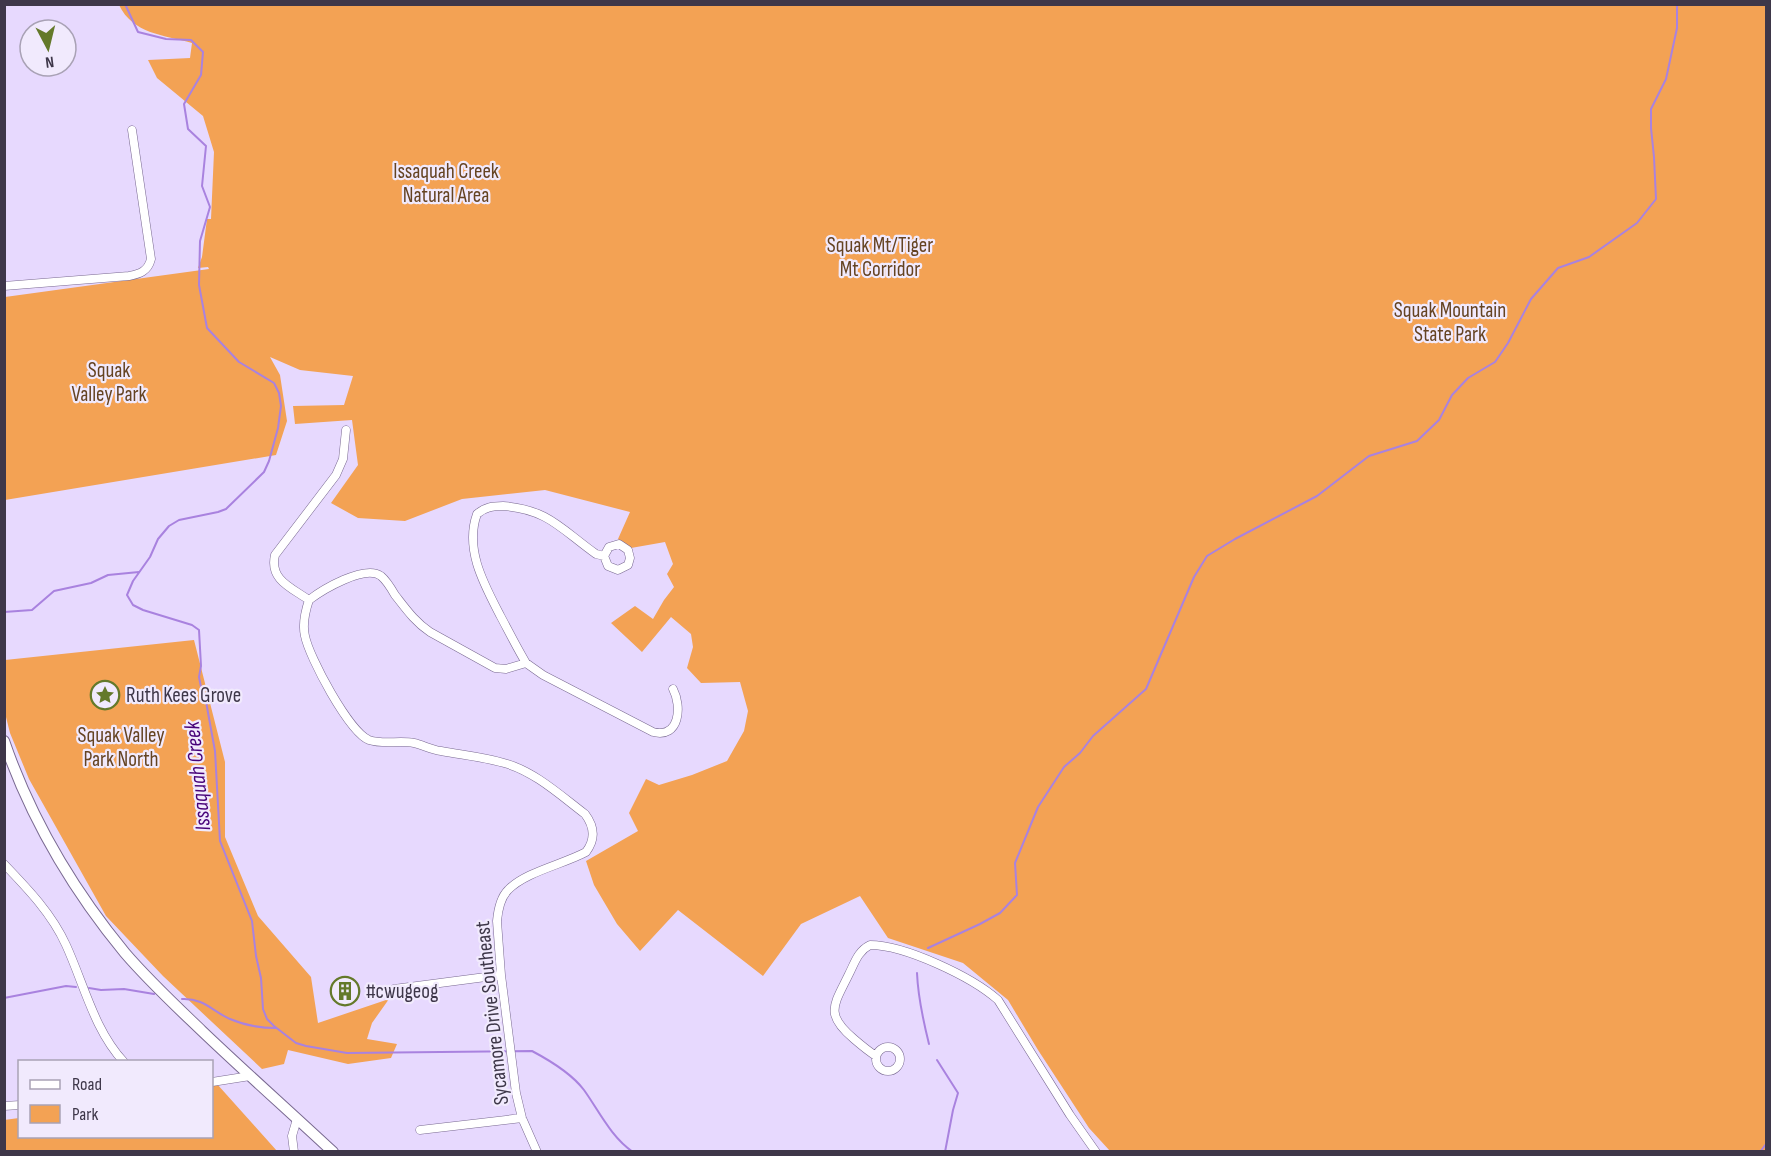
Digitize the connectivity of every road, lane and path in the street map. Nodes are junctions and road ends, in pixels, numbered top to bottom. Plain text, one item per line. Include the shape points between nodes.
1 (132, 130) dead end
2 (4, 286) edge
3 (346, 430) dead end
4 (604, 556) dead end
5 (309, 600) junction
6 (526, 663) junction
7 (673, 689) dead end
8 (4, 741) edge
9 (6, 868) edge
10 (501, 975) junction
11 (393, 989) dead end
12 (876, 1056) dead end
13 (122, 1060) edge
14 (250, 1077) junction
15 (213, 1082) edge
16 (522, 1118) junction
17 (297, 1119) junction
18 (420, 1130) dead end
19 (294, 1152) edge
20 (333, 1152) edge
21 (537, 1152) edge
22 (1096, 1152) edge

1 - 2 street via 151,259 147,269 129,276
3 - 5 street via 343,459 336,475 278,549 273,561 280,580
4 - 6 street via 530,510 496,506 477,514 473,533 478,567
5 - 6 street via 340,582 377,574 430,632 495,668
5 - 10 street, Sycamore Drive Southeast via 303,629 308,647 355,731 381,742 416,743 437,751 506,763 537,779 590,821 593,841 586,852 517,883 504,896 497,921
6 - 7 street via 659,734 669,731 676,719 678,702
8 - 14 main road via 46,837 93,912 152,983
9 - 13 street via 55,924 98,1022
10 - 11 street
10 - 16 street, Sycamore Drive Southeast
12 - 22 street via 842,1029 834,1011 859,953 870,945 935,962 981,986 998,1000
14 - 15 street
14 - 17 main road
16 - 18 street
16 - 21 street, Sycamore Drive Southeast
17 - 19 street via 292,1136
17 - 20 main road

